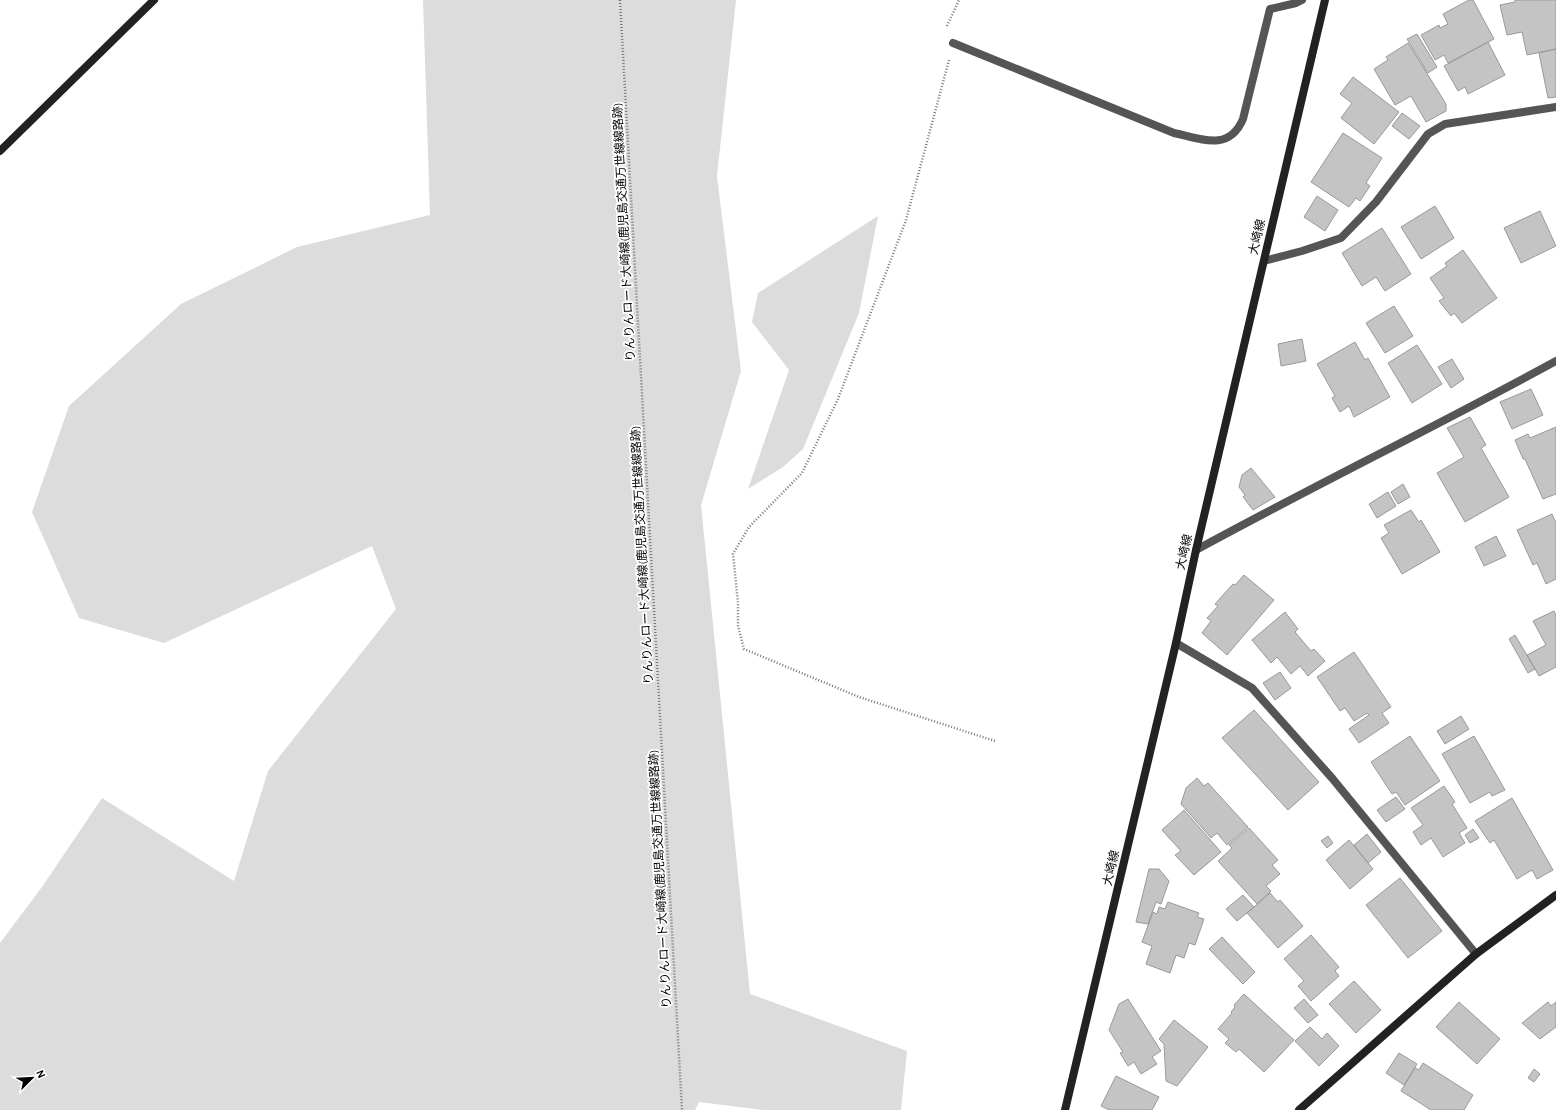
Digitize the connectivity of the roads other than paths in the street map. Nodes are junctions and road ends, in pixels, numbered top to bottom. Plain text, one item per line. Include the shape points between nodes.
1 (154, 0) edge
2 (1302, 0) edge
3 (1325, 0) edge
4 (953, 44) road end
5 (1556, 107) edge
6 (0, 151) edge
7 (1264, 261) junction
8 (1556, 361) edge
9 (1196, 550) junction
10 (1176, 643) junction
11 (1556, 895) edge
12 (1476, 954) junction
13 (1065, 1110) edge
14 (1299, 1110) edge

1 - 6 street
2 - 4 street via 1270,9 1243,119 1239,129 1219,141 1174,133
3 - 7 street, 大崎線
5 - 7 street via 1445,124 1428,134 1376,202 1340,238
7 - 9 street, 大崎線
8 - 9 street
9 - 10 street, 大崎線
10 - 12 street via 1252,688 1332,778
10 - 13 street, 大崎線
11 - 12 street
12 - 14 street

